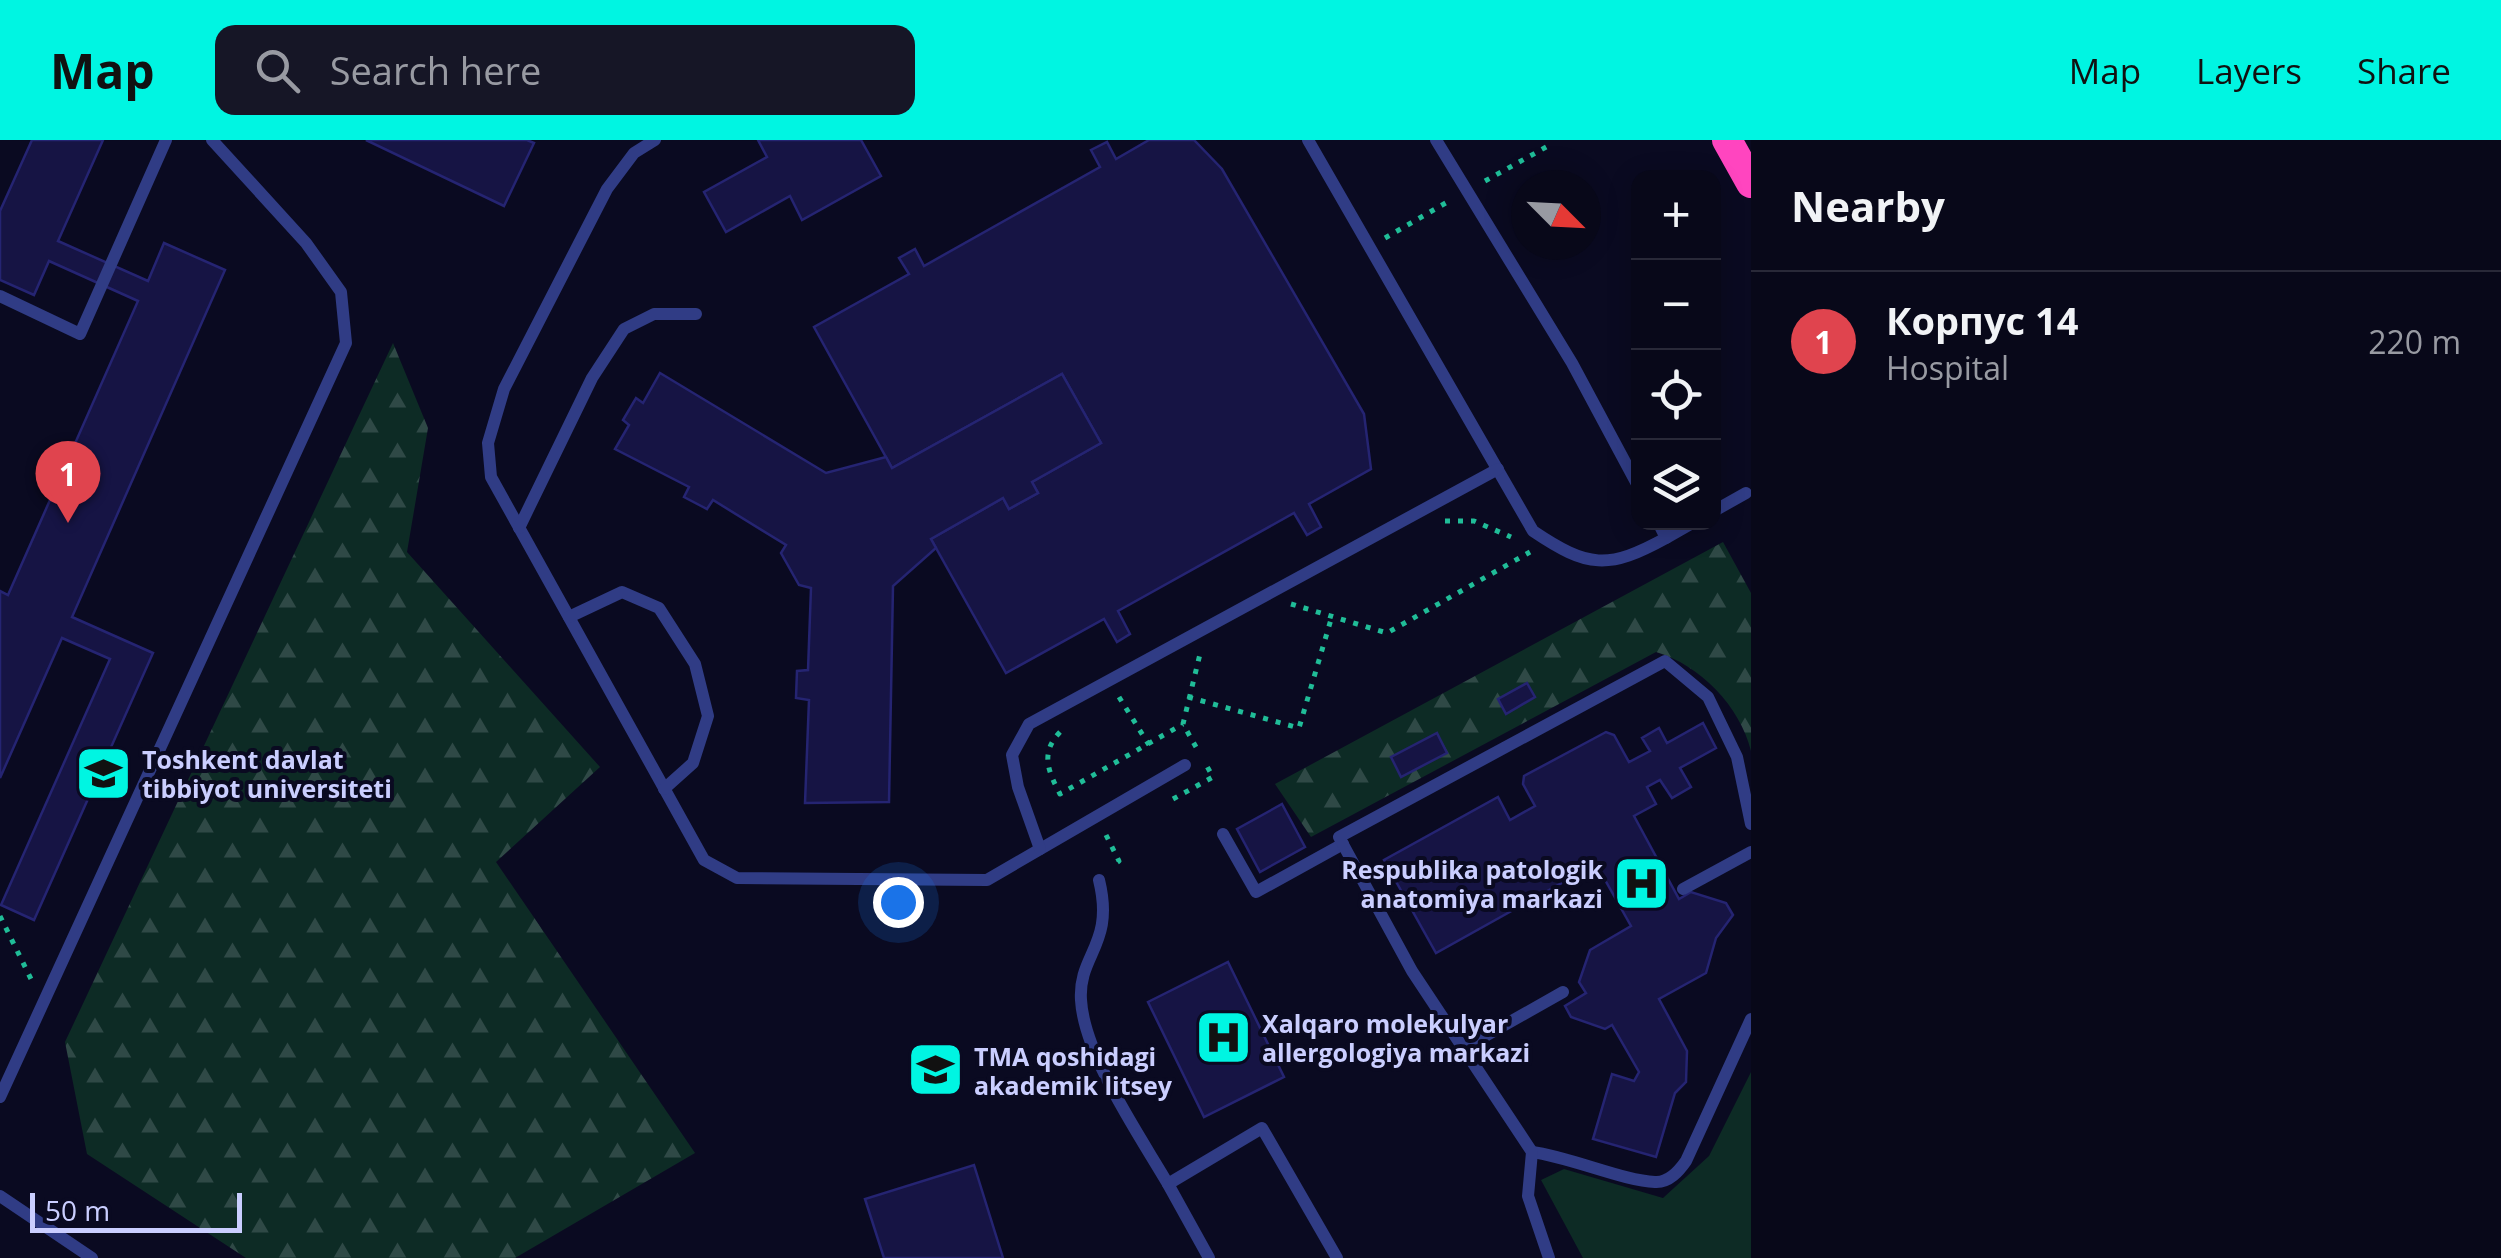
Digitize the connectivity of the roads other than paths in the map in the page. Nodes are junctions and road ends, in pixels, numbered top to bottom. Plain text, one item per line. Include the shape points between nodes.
1 (166, 140) edge
2 (212, 140) edge
3 (655, 140) edge
4 (1308, 140) edge
5 (1436, 140) edge
6 (1726, 140) edge
7 (1751, 184) edge
8 (0, 296) edge
9 (696, 314) dead end
10 (1498, 469) junction
11 (1631, 473) edge
12 (1746, 493) dead end
13 (1721, 507) edge
14 (519, 528) junction
15 (1662, 530) edge
16 (1680, 530) edge
17 (1666, 538) junction
18 (568, 616) junction
19 (1184, 764) dead end
20 (664, 789) junction
21 (1751, 824) edge
22 (1223, 834) dead end
23 (1343, 844) junction
24 (1040, 848) junction
25 (1751, 852) edge
26 (1102, 876) road end
27 (1683, 889) dead end
28 (1563, 992) dead end
29 (1751, 1019) edge
30 (1464, 1048) junction
31 (0, 1097) edge
32 (1532, 1152) junction
33 (1168, 1184) junction
34 (0, 1196) edge
35 (92, 1258) edge
36 (1210, 1258) edge
37 (1337, 1258) edge
38 (1549, 1258) edge

1 - 8 lane via 80,334
2 - 31 lane via 306,242 341,292 346,343
3 - 14 lane via 634,153 608,189 504,389 488,443 491,476
4 - 10 lane
5 - 11 lane
6 - 7 highway
9 - 14 lane via 654,314 624,328 592,378
10 - 17 lane via 1533,530 1564,551 1598,563 1623,561
10 - 24 lane via 1029,724 1012,754
12 - 13 lane
14 - 18 lane
15 - 17 lane
16 - 17 lane
18 - 20 lane
18 - 20 lane via 622,592 658,608 695,664 708,716 701,747 693,764
19 - 24 lane
20 - 24 lane via 704,860 737,878 987,880
21 - 23 lane via 1736,757 1708,697 1665,661 1339,837
22 - 23 lane via 1256,892
23 - 30 lane
25 - 27 lane
26 - 33 lane via 1104,932 1080,998 1106,1071
28 - 30 lane
29 - 32 lane via 1674,1176 1654,1182
30 - 32 lane
32 - 38 lane via 1528,1196
33 - 36 lane
33 - 37 lane via 1262,1128
34 - 35 lane

